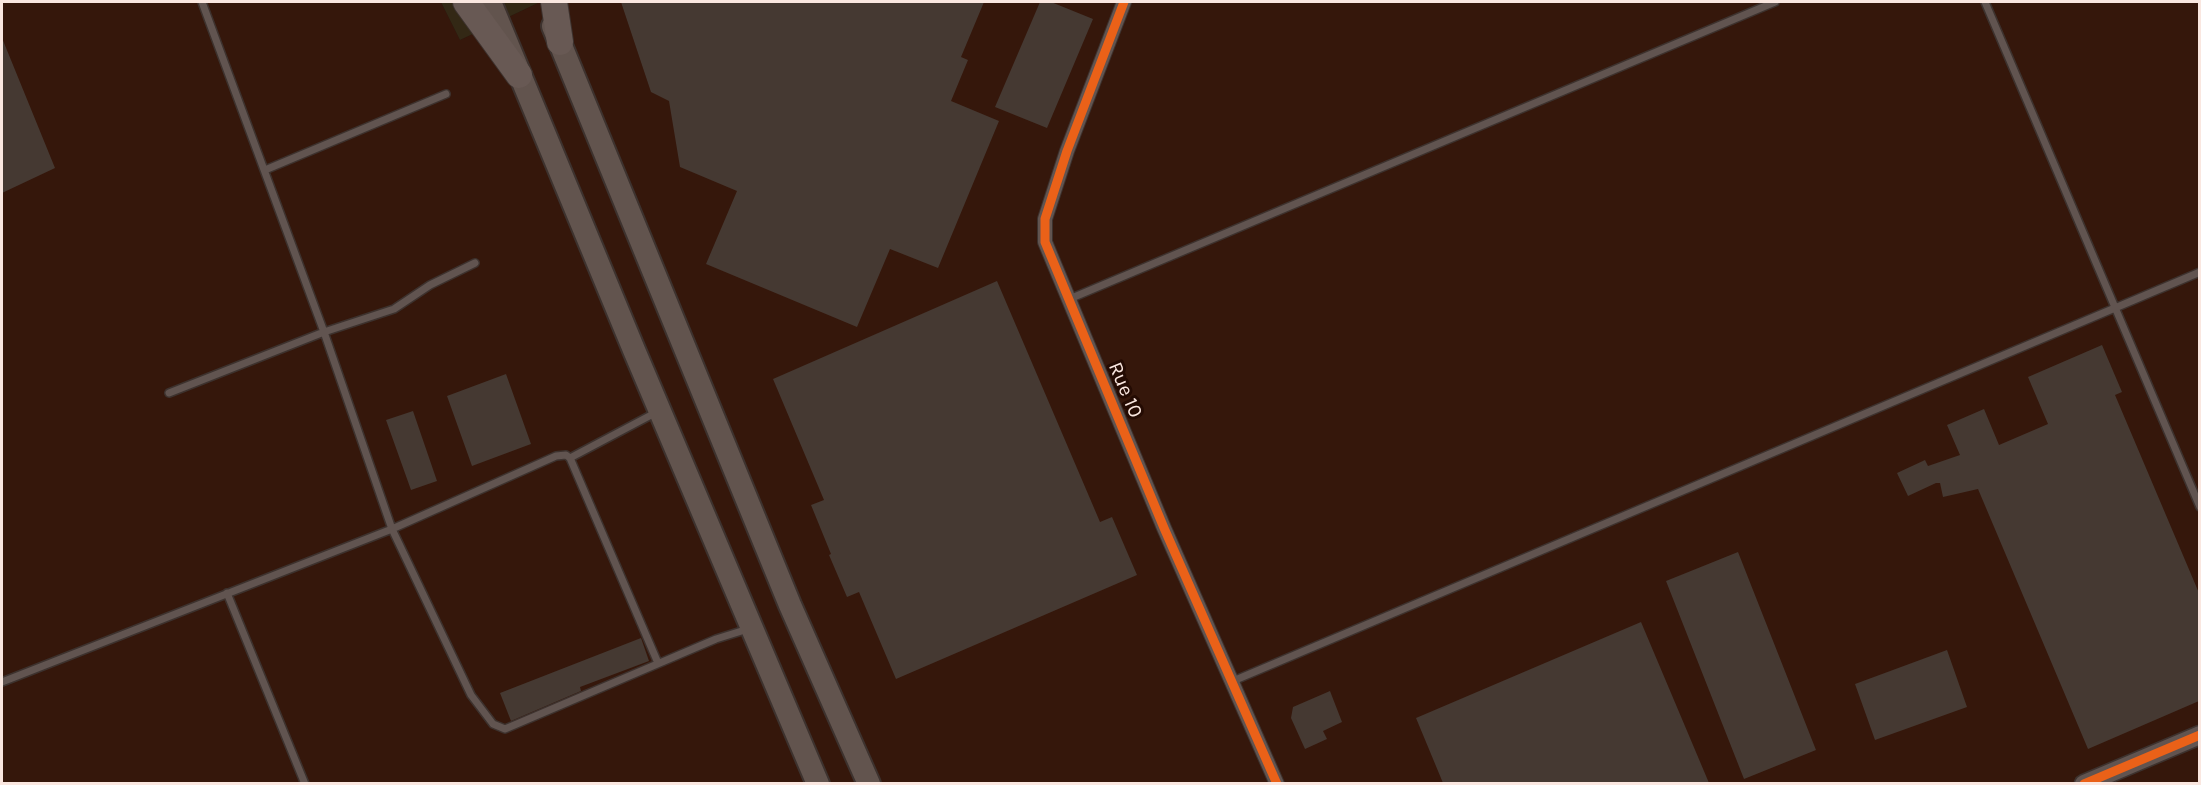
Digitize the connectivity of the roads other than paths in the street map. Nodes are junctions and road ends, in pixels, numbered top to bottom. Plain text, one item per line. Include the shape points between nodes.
1 (202, 2) edge
2 (466, 2) edge
3 (490, 2) edge
4 (543, 2) edge
5 (554, 2) edge
6 (1124, 2) edge
7 (1775, 2) edge
8 (1985, 2) edge
9 (560, 42) junction
10 (519, 75) junction
11 (446, 94) dead end
12 (265, 170) junction
13 (475, 263) dead end
14 (2199, 272) edge
15 (1067, 300) junction
16 (2117, 307) junction
17 (324, 332) junction
18 (169, 393) dead end
19 (659, 411) junction
20 (570, 458) junction
21 (2199, 507) edge
22 (392, 529) junction
23 (227, 593) junction
24 (751, 628) junction
25 (658, 663) junction
26 (1233, 681) junction
27 (2, 682) edge
28 (2199, 735) edge
29 (305, 783) edge
30 (818, 783) edge
31 (870, 783) edge
32 (1277, 783) edge
33 (2084, 783) edge

1 - 12 lane
2 - 10 highway
3 - 10 main road
4 - 9 main road
5 - 9 highway
6 - 15 street, Rue 10 via 1045,219 1045,242
7 - 15 lane
8 - 16 lane
9 - 31 main road via 781,583
10 - 19 main road
11 - 12 lane
12 - 17 lane
13 - 17 lane via 430,285 394,309
14 - 16 lane
15 - 26 street, Rue 10
16 - 21 lane
16 - 26 lane
17 - 18 lane
17 - 22 lane
19 - 20 lane
19 - 24 main road
20 - 22 lane via 556,456
20 - 25 lane
22 - 23 lane
22 - 25 lane via 471,695 498,727 505,729
23 - 27 lane
23 - 29 lane
24 - 25 lane
24 - 30 main road
26 - 32 street, Rue 10
28 - 33 street

